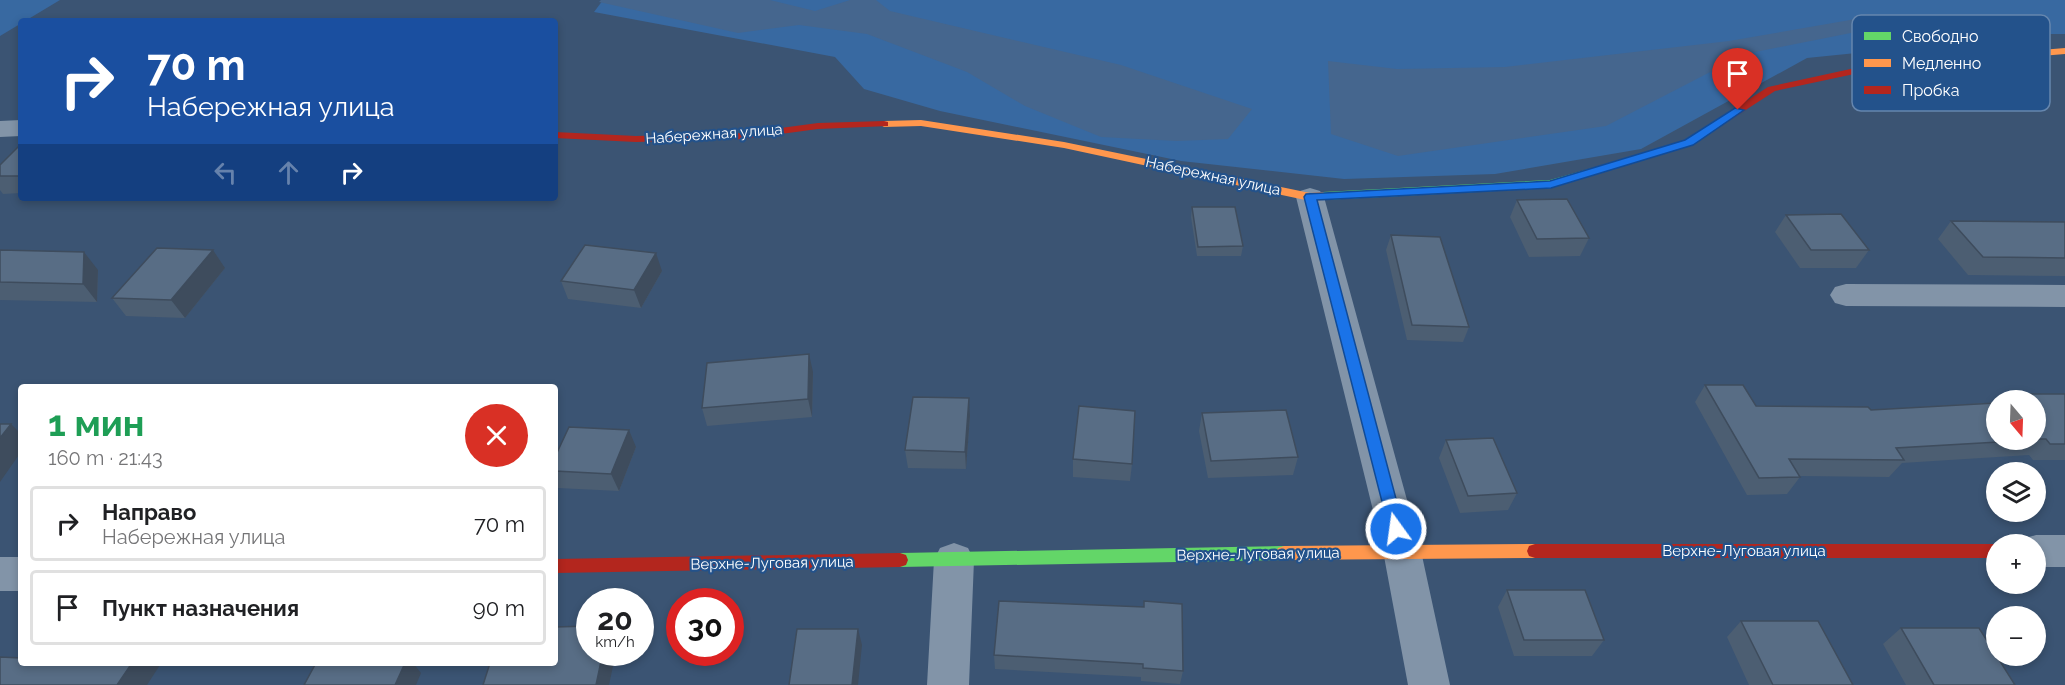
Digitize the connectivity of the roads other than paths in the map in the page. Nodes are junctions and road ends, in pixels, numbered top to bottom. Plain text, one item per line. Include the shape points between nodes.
1 (2065, 51) edge
2 (2050, 52) edge
3 (1852, 72) edge
4 (18, 128) edge
5 (0, 129) edge
6 (558, 135) edge
7 (1310, 197) junction
8 (1846, 295) dead end
9 (2065, 296) edge
10 (1402, 551) junction
11 (1986, 551) edge
12 (2046, 551) edge
13 (2065, 551) edge
14 (954, 560) junction
15 (558, 566) edge
16 (0, 574) edge
17 (18, 574) edge
18 (948, 685) edge
19 (1429, 685) edge

1 - 2 street, Набережная улица
3 - 7 street, Набережная улица via 1772,89 1689,142 1551,184
4 - 5 street
6 - 7 street, Набережная улица via 636,139 742,136 818,126 921,123 1064,145
7 - 10 street
8 - 9 street
10 - 11 street, Верхне-Луговая улица
10 - 14 street, Верхне-Луговая улица
10 - 19 street
12 - 13 street
14 - 15 street, Верхне-Луговая улица
14 - 18 street
16 - 17 street

